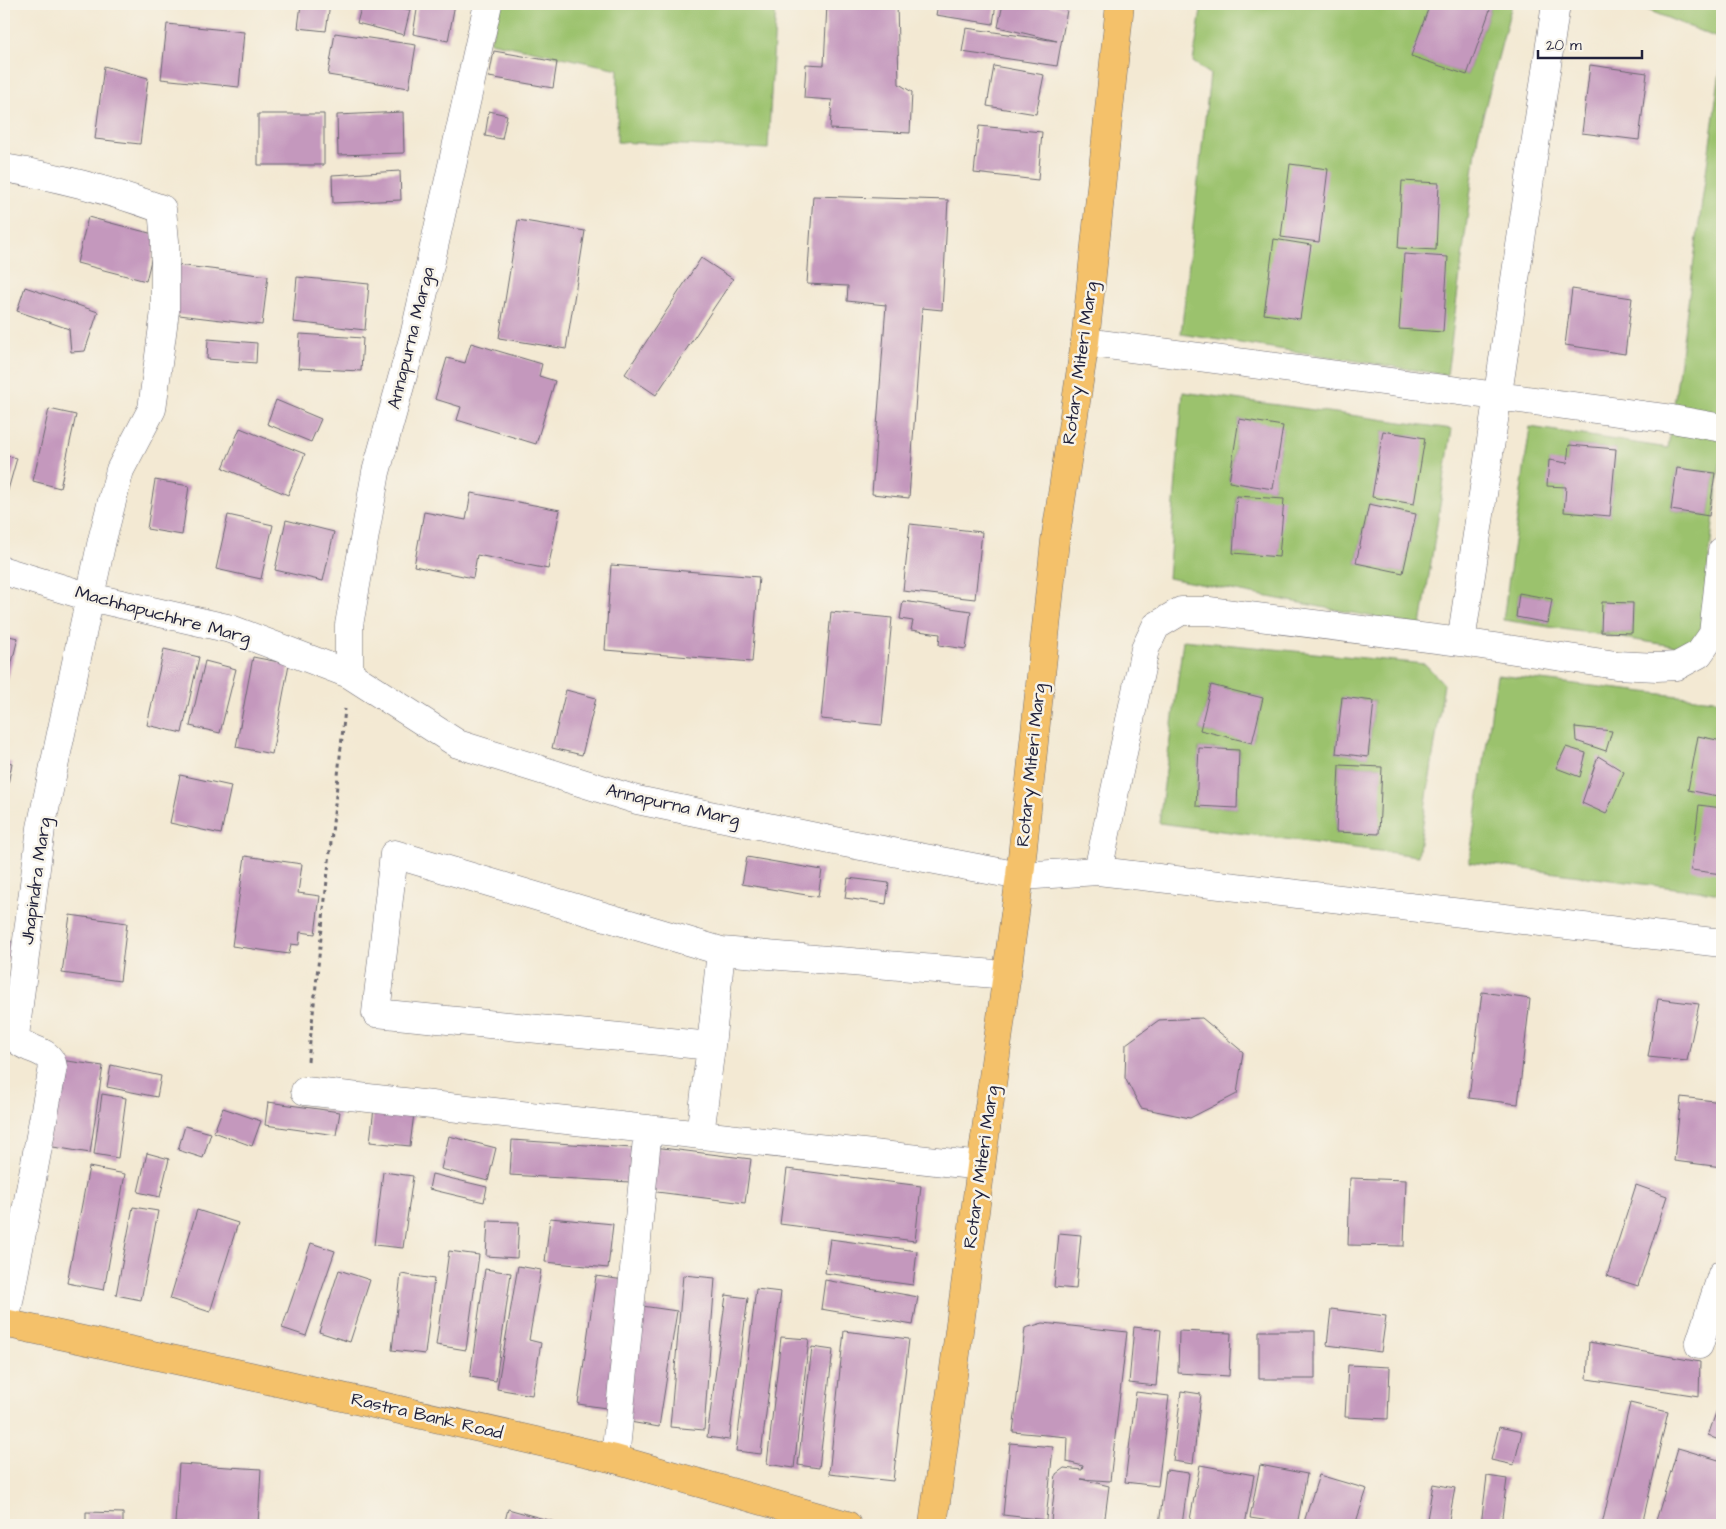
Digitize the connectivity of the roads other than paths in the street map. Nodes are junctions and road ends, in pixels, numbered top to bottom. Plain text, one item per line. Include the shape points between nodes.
1 (488, 4) edge
2 (1120, 4) edge
3 (1556, 4) edge
4 (4, 168) edge
5 (1085, 342) junction
6 (1497, 397) junction
7 (1722, 428) edge
8 (1722, 551) edge
9 (4, 571) edge
10 (90, 597) junction
11 (1461, 642) junction
12 (349, 674) junction
13 (1098, 871) junction
14 (1020, 876) junction
15 (1722, 943) edge
16 (721, 951) junction
17 (1006, 975) junction
18 (711, 1046) junction
19 (305, 1091) road end
20 (648, 1129) junction
21 (700, 1135) junction
22 (981, 1166) junction
23 (1722, 1274) edge
24 (4, 1323) edge
25 (1699, 1345) dead end
26 (616, 1458) junction
27 (847, 1525) edge
28 (933, 1525) edge

1 - 12 street, Annapurna Marga via 415,332 376,472 349,626
2 - 5 main road, Rotary Miteri Marg
3 - 6 street
4 - 10 street via 117,192 162,209 165,311 152,409 120,470
5 - 6 street
5 - 14 main road, Rotary Miteri Marg via 1055,541
6 - 7 street
6 - 11 street
8 - 11 street via 1713,634 1699,654 1677,666 1616,665
9 - 10 street, Machhapuchhre Marg
10 - 12 street, Machhapuchhre Marg via 231,629
10 - 24 street, Jhapindra Marg via 41,828 15,1036 19,1042 48,1055 53,1067
11 - 13 street via 1209,611 1180,611 1156,626 1140,668
12 - 14 street, Annapurna Marg via 458,744 637,800
13 - 14 street, Annapurna Marg
13 - 15 street, Annapurna Marg
14 - 17 main road, Rotary Miteri Marg
16 - 17 street
16 - 18 street
16 - 18 street via 394,854 376,1013
17 - 22 main road, Rotary Miteri Marg
18 - 21 street
19 - 20 street
20 - 21 street
20 - 26 street
21 - 22 street
22 - 28 main road, Rotary Miteri Marg
23 - 25 street
24 - 26 main road, Rastra Bank Road
26 - 27 main road, Rastra Bank Road

